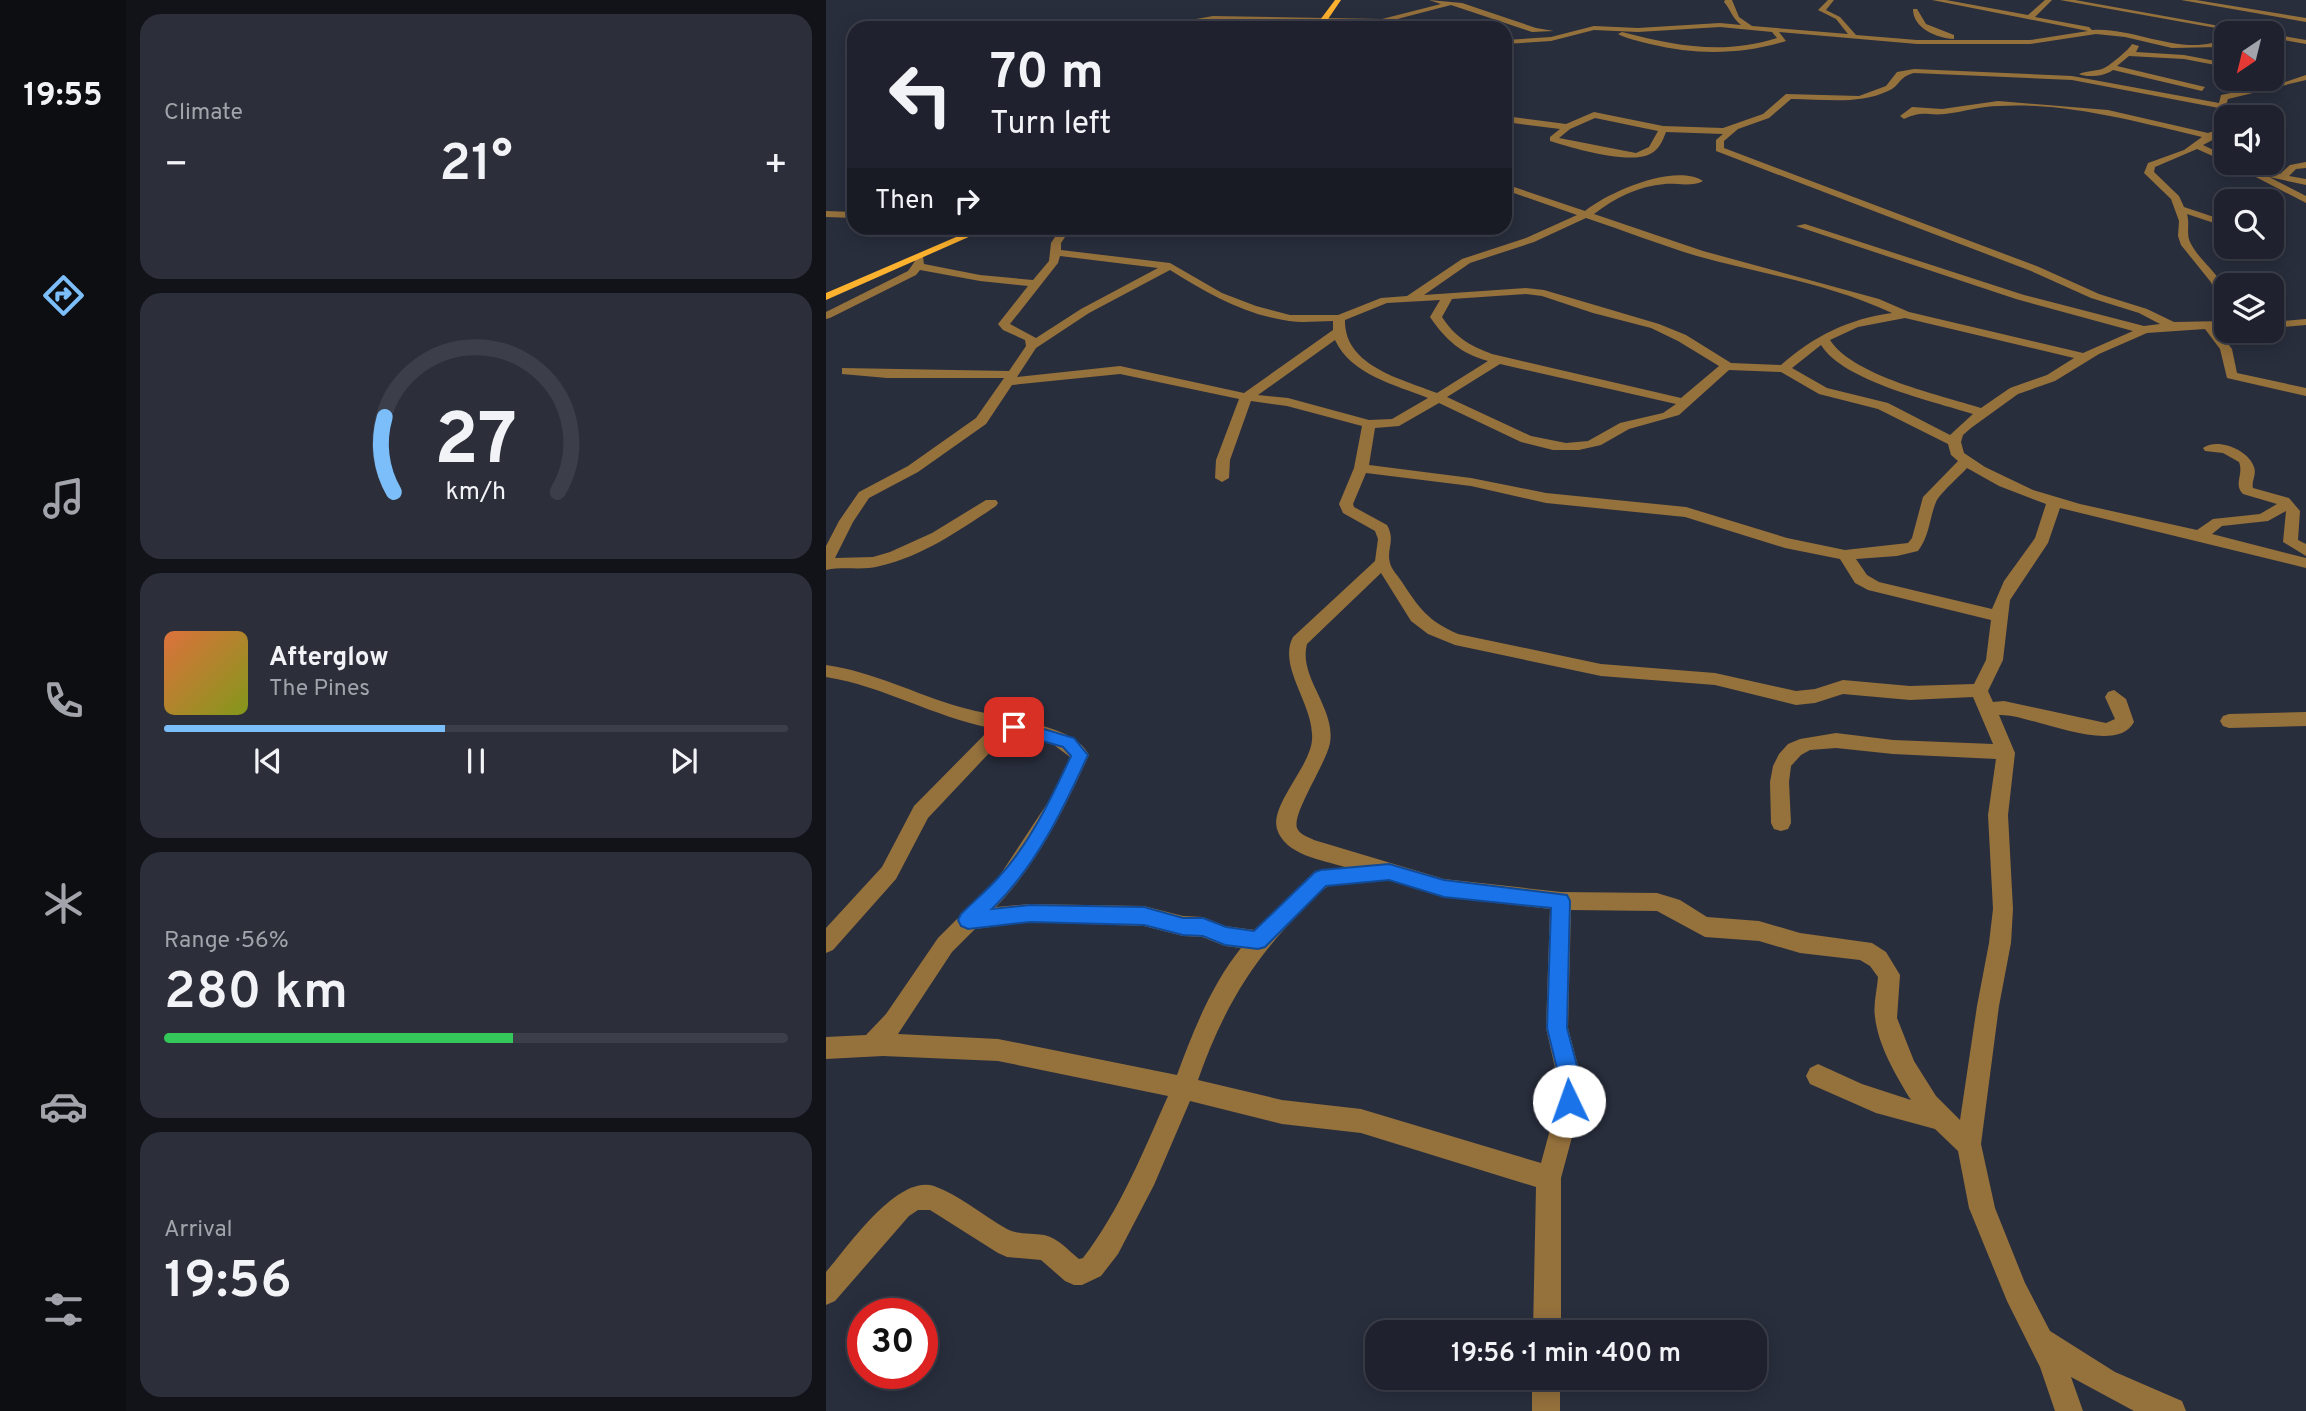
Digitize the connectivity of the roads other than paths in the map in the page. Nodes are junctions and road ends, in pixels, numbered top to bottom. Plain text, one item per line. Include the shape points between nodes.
1 (1338, 0) edge
2 (1432, 0) edge
3 (1729, 0) edge
4 (1935, 0) edge
5 (2049, 0) edge
6 (2063, 0) edge
7 (2237, 0) edge
8 (1831, 1) edge
9 (1451, 4) junction
10 (2225, 7) junction
11 (2184, 8) edge
12 (1915, 10) dead end
13 (2030, 17) junction
14 (2305, 20) edge
15 (1194, 21) edge
16 (1277, 21) edge
17 (1322, 21) edge
18 (1386, 21) edge
19 (1506, 21) edge
20 (2054, 21) junction
21 (2218, 21) edge
22 (1512, 23) edge
23 (1749, 27) junction
24 (1601, 28) junction
25 (1582, 30) junction
26 (1638, 30) junction
27 (1769, 30) junction
28 (2096, 32) junction
29 (1619, 33) junction
30 (1853, 35) junction
31 (2284, 38) edge
32 (1783, 39) junction
33 (1952, 39) junction
34 (2042, 40) junction
35 (1512, 42) edge
36 (2139, 42) junction
37 (2306, 42) edge
38 (2214, 45) edge
39 (1779, 49) dead end
40 (2130, 54) junction
41 (2214, 63) edge
42 (2112, 67) junction
43 (2284, 76) edge
44 (2081, 77) junction
45 (2303, 78) edge
46 (2202, 89) dead end
47 (2222, 102) junction
48 (2224, 105) edge
49 (1904, 116) dead end
50 (1512, 120) edge
51 (1567, 127) junction
52 (1737, 128) junction
53 (1663, 130) junction
54 (2214, 134) edge
55 (2209, 136) junction
56 (2198, 146) junction
57 (2214, 153) edge
58 (2306, 166) edge
59 (2261, 175) edge
60 (2271, 175) edge
61 (2281, 177) junction
62 (1698, 181) dead end
63 (2306, 182) edge
64 (2271, 183) junction
65 (1512, 189) edge
66 (2269, 189) edge
67 (2306, 200) edge
68 (2180, 209) junction
69 (826, 214) edge
70 (847, 215) edge
71 (1585, 215) junction
72 (2214, 220) edge
73 (1801, 226) dead end
74 (970, 235) edge
75 (1062, 235) edge
76 (1054, 252) junction
77 (918, 261) junction
78 (1170, 266) junction
79 (2214, 279) edge
80 (1036, 284) junction
81 (826, 297) edge
82 (1447, 298) junction
83 (1410, 299) junction
84 (1905, 315) junction
85 (826, 316) edge
86 (2306, 322) edge
87 (2284, 324) edge
88 (1339, 325) junction
89 (2208, 325) junction
90 (2214, 325) edge
91 (2172, 326) junction
92 (2144, 330) junction
93 (1823, 338) junction
94 (1032, 346) junction
95 (2084, 357) junction
96 (1499, 359) junction
97 (1727, 366) junction
98 (1784, 369) junction
99 (846, 371) dead end
100 (1010, 378) junction
101 (2306, 392) edge
102 (1246, 397) junction
103 (1436, 397) junction
104 (1684, 402) junction
105 (1982, 414) junction
106 (1369, 424) junction
107 (1954, 442) junction
108 (2210, 447) dead end
109 (1965, 461) junction
110 (1361, 468) junction
111 (1222, 478) dead end
112 (2054, 502) junction
113 (991, 503) dead end
114 (2287, 504) junction
115 (2200, 535) junction
116 (2306, 551) edge
117 (1845, 555) junction
118 (826, 563) edge
119 (1382, 563) junction
120 (2306, 563) edge
121 (2000, 617) junction
122 (826, 671) edge
123 (2114, 696) dead end
124 (1983, 699) junction
125 (2306, 719) edge
126 (2229, 721) dead end
127 (1005, 725) junction
128 (2006, 753) junction
129 (1781, 823) dead end
130 (1389, 872) junction
131 (1561, 901) junction
132 (968, 920) junction
133 (1258, 940) junction
134 (826, 943) edge
135 (871, 1046) junction
136 (826, 1048) edge
137 (1818, 1076) dead end
138 (1184, 1088) junction
139 (1938, 1118) junction
140 (1969, 1144) junction
141 (1549, 1178) junction
142 (826, 1292) edge
143 (1547, 1320) edge
144 (2042, 1340) junction
145 (1546, 1390) edge
146 (1546, 1411) edge
147 (2069, 1411) edge
148 (2172, 1411) edge

1 - 17 main road
2 - 9 street
3 - 23 street via 1736,18
4 - 13 street
5 - 13 street
6 - 11 street
7 - 10 street
8 - 30 street via 1821,10 1838,18
9 - 18 street
9 - 19 street
10 - 11 street
10 - 14 street
11 - 21 street
12 - 33 street via 1916,19 1924,26
13 - 20 street
15 - 16 street
20 - 28 street
20 - 34 street via 2040,28 2048,33
22 - 25 street via 1539,31
23 - 26 street
23 - 27 street
24 - 25 street
24 - 26 street
24 - 29 street
25 - 35 street via 1551,39
26 - 29 street
27 - 30 street
27 - 32 street
28 - 34 street
28 - 36 street
29 - 32 street via 1656,45 1715,51 1742,51
30 - 33 street via 1917,42
31 - 37 street
32 - 39 street via 1786,42
33 - 34 street via 1996,43
36 - 38 street
36 - 40 street
40 - 41 street
40 - 42 street
42 - 44 street
42 - 46 street
43 - 45 street
44 - 47 street via 2206,103
44 - 52 street via 1914,71 1900,74 1889,88 1860,98 1789,96 1770,114
45 - 47 street
47 - 48 street
49 - 55 street via 1912,110 1942,112 1998,103 2027,104 2101,112
50 - 51 street
51 - 53 street via 1594,115
51 - 53 street via 1553,139 1632,157 1649,151
52 - 53 street
52 - 91 street via 1720,140 1718,149
54 - 55 street
55 - 56 street
56 - 57 street
56 - 68 street via 2149,169 2176,198
58 - 61 street via 2293,167
59 - 64 street
60 - 61 street
61 - 63 street
62 - 71 street via 1659,181 1625,189
64 - 66 street
64 - 67 street
65 - 71 street
68 - 72 street
68 - 79 street via 2186,245
69 - 70 street
71 - 83 street via 1466,261
71 - 84 street via 1709,256 1875,301
73 - 92 street via 2020,297
74 - 77 main road
75 - 76 street
76 - 78 street
76 - 80 street via 1054,261
77 - 80 street via 981,278
77 - 81 main road
77 - 85 street via 904,278
78 - 88 street via 1252,310
78 - 94 street
80 - 94 street via 1004,324 1030,338
82 - 83 street
82 - 96 street via 1436,317 1448,335 1461,346
82 - 97 street via 1544,293 1655,326
83 - 88 street via 1385,300
84 - 93 street via 1856,322
84 - 95 street
86 - 87 street
88 - 102 street
88 - 103 street via 1339,338 1364,367
89 - 90 street
89 - 91 street
89 - 101 street via 2226,349 2231,375
91 - 92 street
92 - 95 street
93 - 98 street
93 - 105 street via 1833,354 1863,373
94 - 100 street
95 - 105 street via 2050,378 2014,391
96 - 103 street
96 - 104 street
97 - 98 street
97 - 104 street
98 - 107 street via 1823,391 1883,406
99 - 100 street via 977,372
100 - 102 street via 1120,370
100 - 118 street via 987,415 964,435 864,495
102 - 106 street via 1288,402
102 - 111 street via 1223,460
103 - 104 street via 1504,431 1561,446 1593,443 1616,428 1671,413
103 - 106 street via 1394,423
105 - 107 street via 1957,433
106 - 110 street
107 - 109 street
108 - 114 street via 2235,452 2247,465 2244,487 2248,491
109 - 112 street
109 - 117 street via 1930,497 1913,547
110 - 117 street via 1471,482 1546,498 1686,512 1785,543
110 - 119 street via 1346,504 1352,514 1382,528
112 - 115 street
112 - 121 street via 2039,546 2010,586
113 - 118 street via 901,554 877,562
114 - 115 street via 2263,518 2218,522
114 - 116 street via 2294,514 2291,542
115 - 120 street
117 - 121 street via 1867,584
119 - 124 street via 1416,617 1455,639 1601,670 1715,679 1796,698 1843,687
119 - 130 street via 1299,642 1298,663 1320,719 1321,742 1286,820 1288,833 1309,847
121 - 124 street via 1999,645
122 - 127 street via 868,680
123 - 124 street via 2125,722 2107,730 2004,708
124 - 128 street
125 - 126 street
127 - 132 street via 1068,743 1080,755 1035,840 1005,884
127 - 134 street via 920,812 889,873
128 - 129 street via 1844,741 1804,744 1784,761
128 - 140 street via 1998,815 2003,909 2000,943
130 - 131 street via 1444,888
130 - 133 street via 1321,878
131 - 139 street via 1657,902 1705,927 1759,931 1800,943 1872,954 1889,975 1886,1021 1894,1044 1919,1096
131 - 141 street via 1557,1028 1570,1081
132 - 133 street via 1030,914 1144,916
132 - 135 street via 945,945 894,1022
133 - 138 street via 1202,1037
135 - 136 street
135 - 138 street via 998,1050
137 - 139 street via 1885,1105
138 - 141 street via 1282,1112 1361,1121
138 - 142 street via 1109,1245 1092,1267 1074,1272 1046,1248 1007,1244 929,1196 910,1199 900,1207
139 - 140 street
140 - 144 street via 1982,1208 2016,1292
141 - 143 street
144 - 147 street
144 - 148 street via 2089,1374
145 - 146 street

